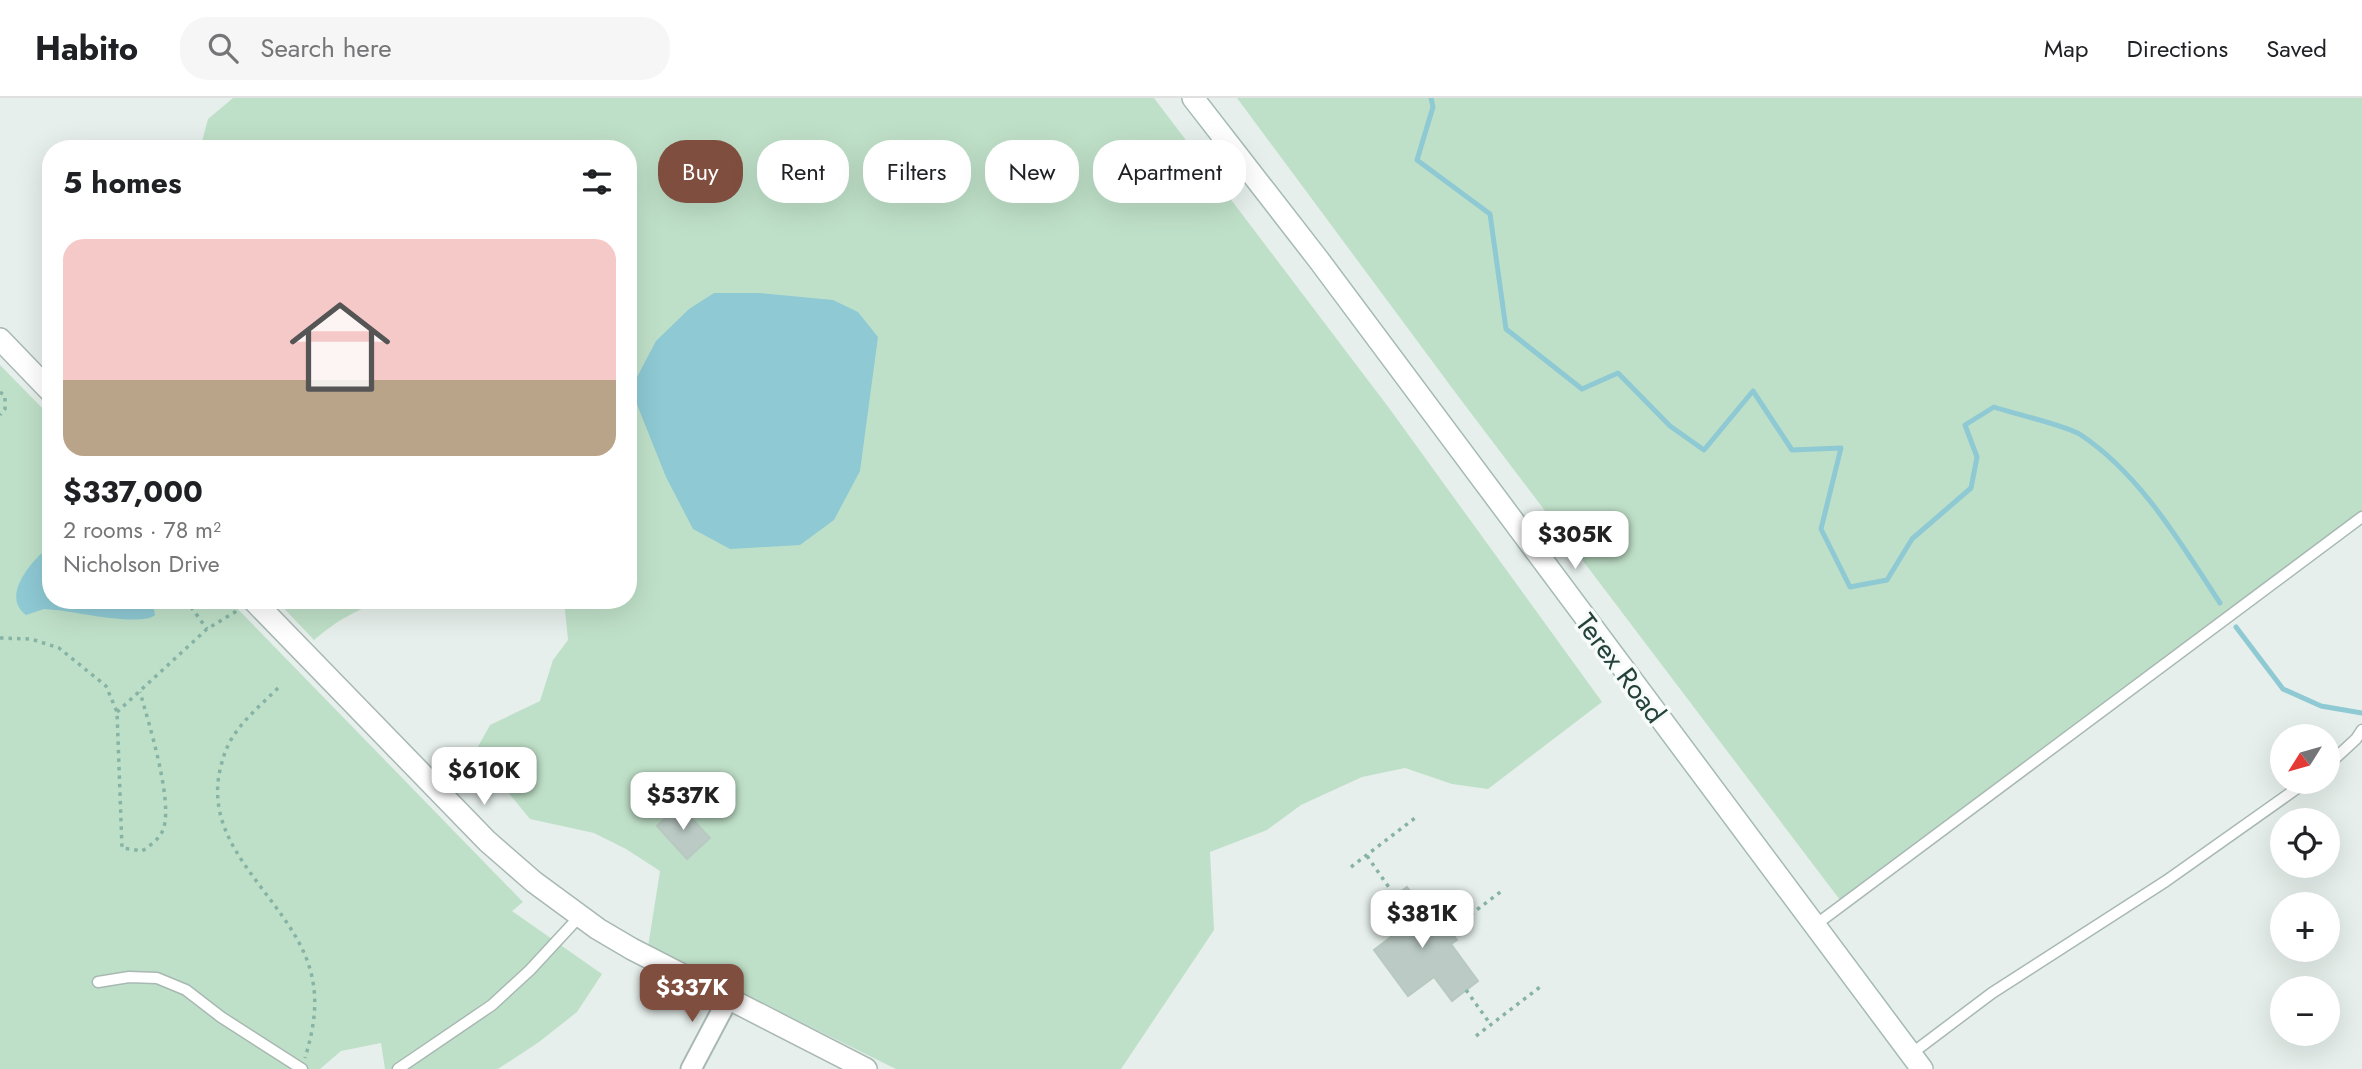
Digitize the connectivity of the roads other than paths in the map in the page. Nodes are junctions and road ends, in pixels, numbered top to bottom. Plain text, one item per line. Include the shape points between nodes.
1 (1193, 98) edge
2 (0, 339) edge
3 (42, 383) edge
4 (2362, 517) edge
5 (261, 609) edge
6 (2362, 730) edge
7 (2340, 754) edge
8 (2289, 794) edge
9 (581, 916) junction
10 (1814, 926) junction
11 (98, 982) dead end
12 (728, 999) junction
13 (1916, 1062) edge
14 (301, 1068) edge
15 (398, 1069) edge
16 (691, 1069) edge
17 (866, 1069) edge

1 - 10 main road, Terex Road
2 - 3 main road
4 - 10 lane
5 - 9 main road via 487,841
6 - 7 lane
8 - 13 lane via 2166,881 1992,993
9 - 12 main road via 632,949
9 - 15 lane via 492,1004
10 - 13 main road, Terex Road
11 - 14 lane via 157,978 186,990
12 - 16 street
12 - 17 main road

